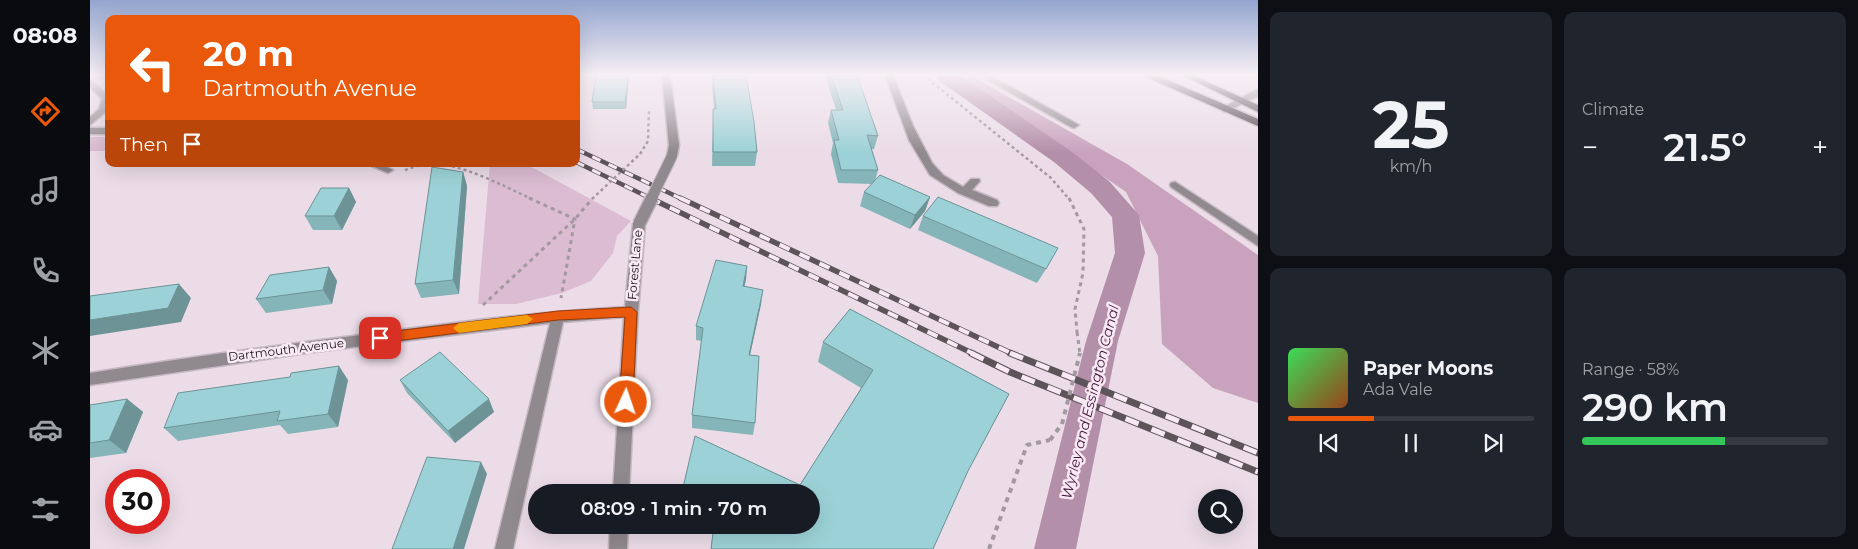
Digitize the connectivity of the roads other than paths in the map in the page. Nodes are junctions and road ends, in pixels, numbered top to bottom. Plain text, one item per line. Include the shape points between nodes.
1 (669, 101) edge
2 (900, 101) edge
3 (1030, 101) edge
4 (1206, 101) edge
5 (1240, 101) joint
6 (105, 104) edge
7 (1225, 109) junction
8 (1258, 109) edge
9 (90, 122) edge
10 (1258, 123) edge
11 (1074, 125) dead end
12 (90, 131) edge
13 (105, 131) edge
14 (380, 167) edge
15 (388, 170) road end
16 (976, 181) dead end
17 (1175, 186) dead end
18 (965, 191) junction
19 (992, 203) dead end
20 (1258, 242) edge
21 (631, 312) junction
22 (558, 316) junction
23 (90, 378) edge
24 (621, 484) edge
25 (619, 534) edge
26 (504, 549) edge
27 (618, 549) edge

1 - 21 street, Forest Lane, bridge via 674,145 672,156 639,224
2 - 18 street via 921,151 935,174
3 - 11 street
4 - 7 main road
5 - 7 street
5 - 8 main road
6 - 9 street
7 - 10 main road
12 - 13 street
14 - 15 street
16 - 18 street
17 - 20 street
18 - 19 street
21 - 22 street, Dartmouth Avenue
21 - 24 street, Forest Lane
22 - 23 street, Dartmouth Avenue via 204,360
22 - 26 street
25 - 27 street

